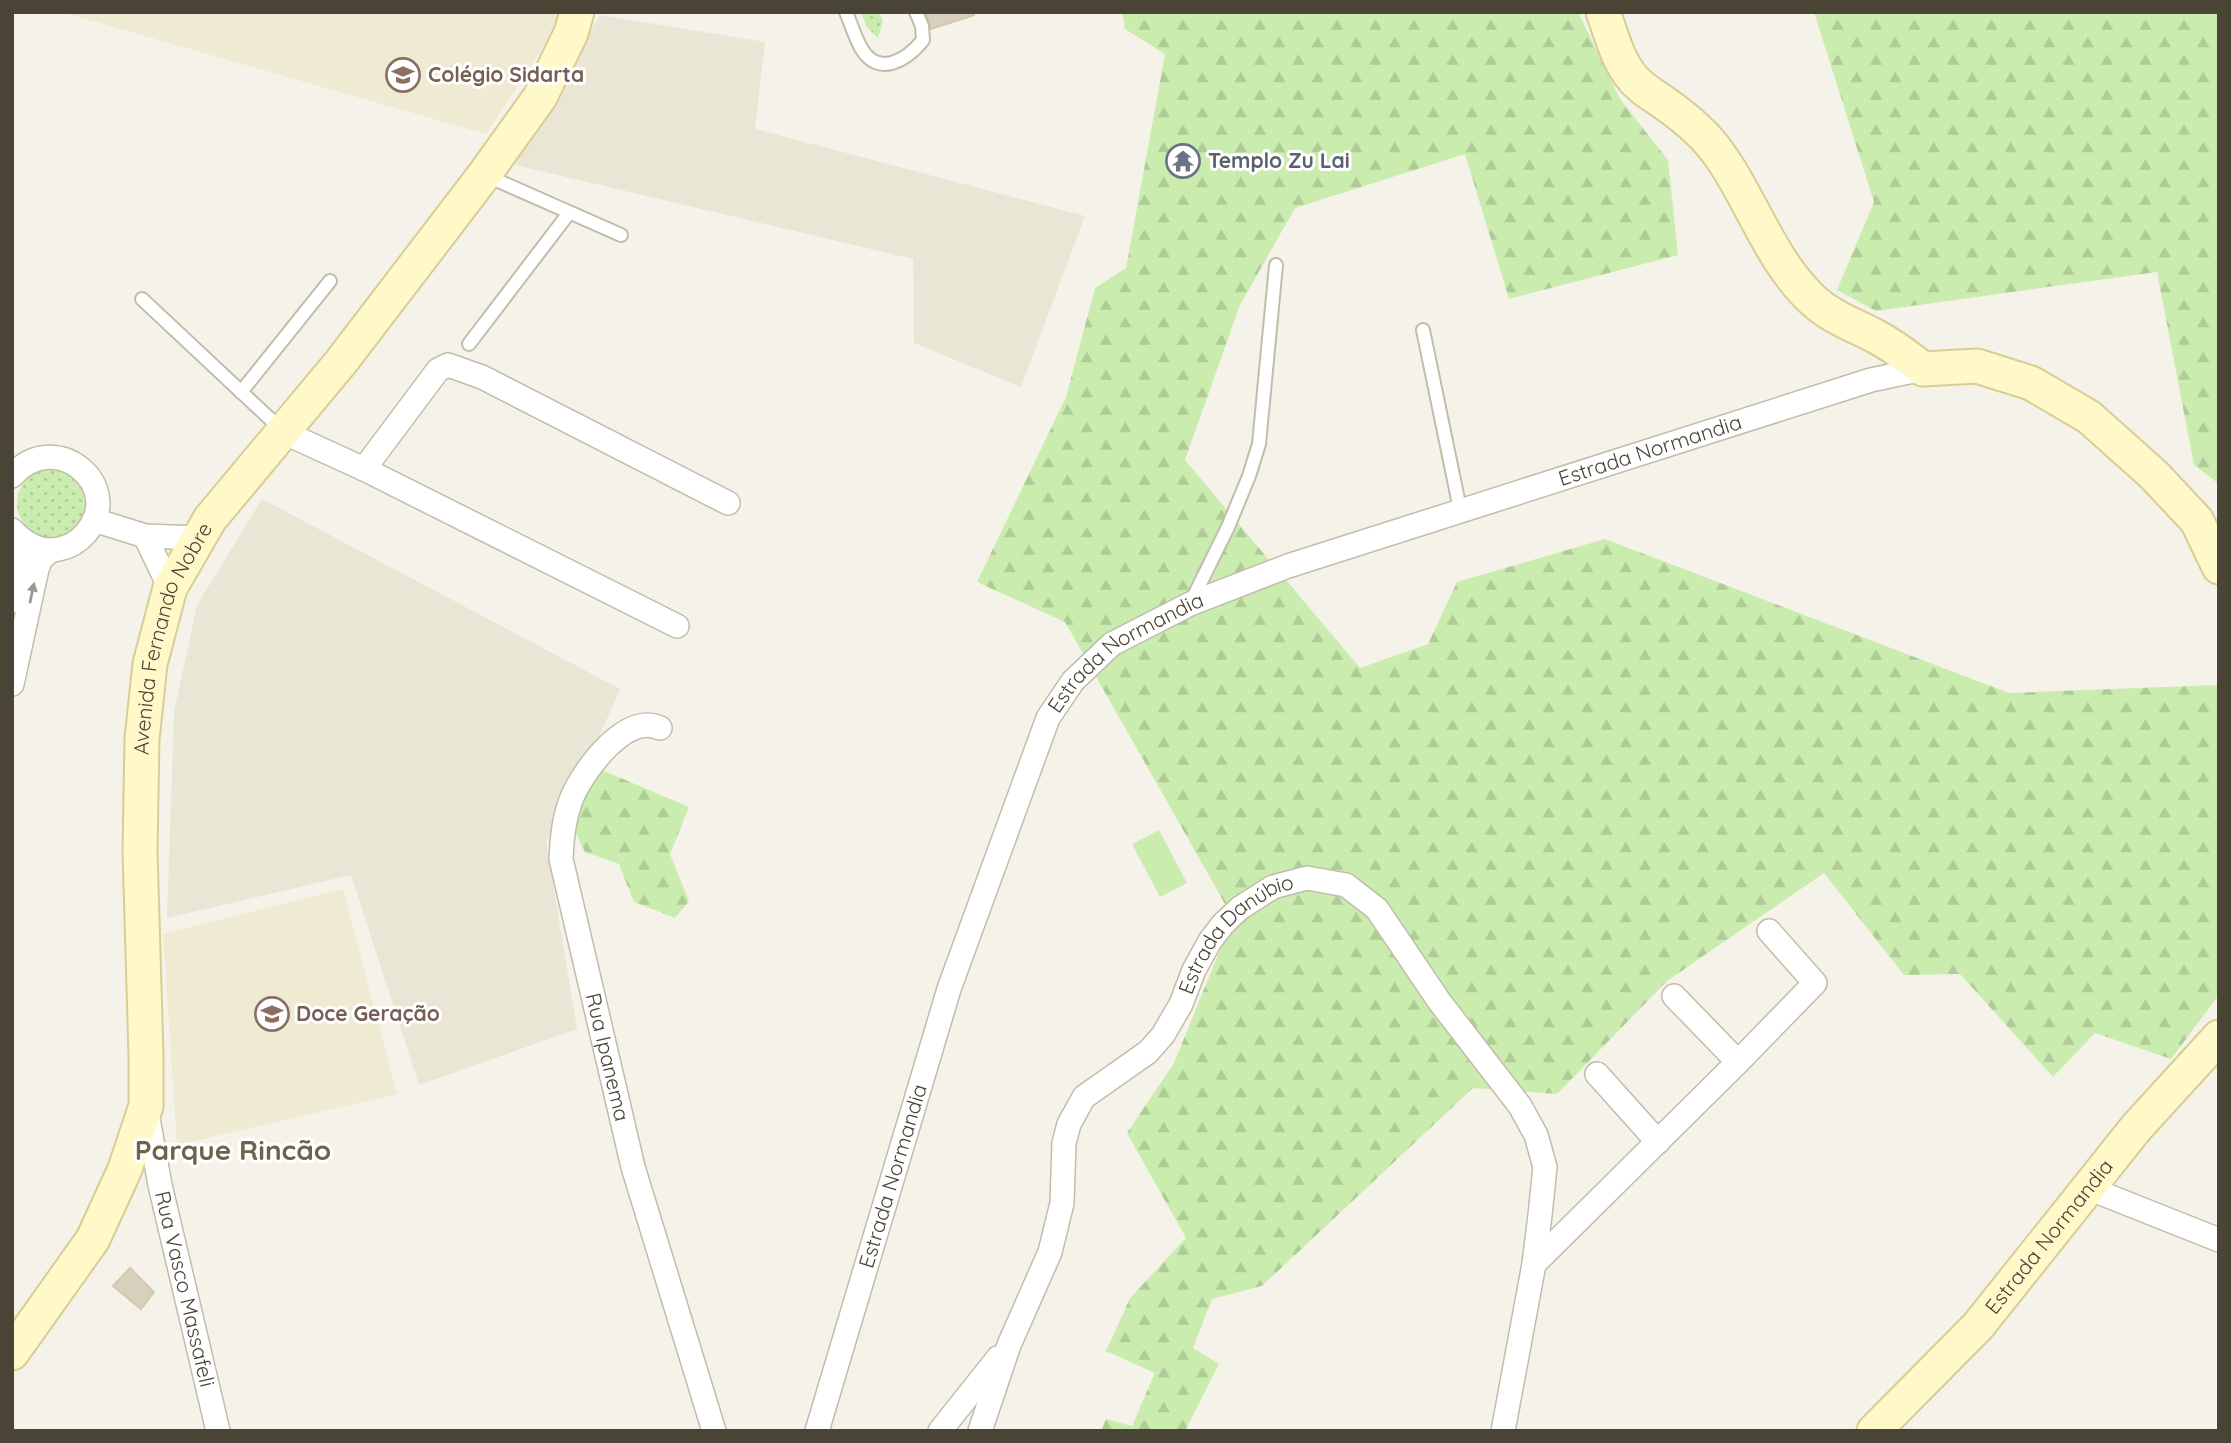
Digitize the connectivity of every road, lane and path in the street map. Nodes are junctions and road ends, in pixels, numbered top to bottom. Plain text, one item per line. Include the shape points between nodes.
1 (577, 12) edge
2 (846, 12) edge
3 (916, 12) edge
4 (1603, 12) edge
5 (484, 175) junction
6 (569, 213) junction
7 (621, 235) dead end
8 (1276, 265) dead end
9 (330, 281) dead end
10 (142, 299) dead end
11 (1423, 330) dead end
12 (469, 344) dead end
13 (1923, 369) junction
14 (241, 391) junction
15 (283, 432) junction
16 (364, 469) junction
17 (12, 476) edge
18 (728, 503) dead end
19 (1460, 509) junction
20 (94, 520) junction
21 (2208, 521) edge
22 (16, 534) edge
23 (145, 536) junction
24 (198, 538) junction
25 (51, 550) junction
26 (2219, 567) edge
27 (170, 588) junction
28 (12, 601) edge
29 (1190, 604) junction
30 (677, 626) dead end
31 (12, 684) edge
32 (660, 729) dead end
33 (1769, 931) dead end
34 (1674, 996) dead end
35 (2219, 1037) edge
36 (1738, 1062) junction
37 (1597, 1074) dead end
38 (146, 1106) junction
39 (1658, 1142) junction
40 (2088, 1188) junction
41 (2219, 1240) edge
42 (1534, 1264) junction
43 (1009, 1345) junction
44 (12, 1353) edge
45 (218, 1431) edge
46 (714, 1431) edge
47 (817, 1431) edge
48 (940, 1431) edge
49 (980, 1431) edge
50 (1503, 1431) edge
51 (1874, 1431) edge

1 - 5 main road, Avenida Fernando Nobre via 540,97
2 - 3 lane via 862,50 874,62 887,65 898,63 923,40
4 - 13 main road via 1631,77 1688,120 1712,145 1762,232 1814,302
5 - 6 lane
5 - 15 main road, Avenida Fernando Nobre
6 - 7 lane
6 - 12 lane
8 - 29 lane via 1259,444 1250,476
9 - 14 lane
10 - 14 lane
11 - 19 lane
13 - 19 street, Estrada Normandia via 1871,380
13 - 21 main road, Estrada Normandia via 1977,366 2031,383 2089,417
14 - 15 lane
15 - 16 street
15 - 24 main road, Avenida Fernando Nobre
16 - 18 street via 438,370 448,365 482,377
16 - 30 street
17 - 20 street via 39,458 72,462 94,487
19 - 29 street, Estrada Normandia
20 - 23 street
20 - 25 street via 72,545
21 - 26 main road, Estrada Normandia
22 - 25 street via 29,545
22 - 28 street via 22,552
23 - 24 street
23 - 27 street
24 - 27 main road, Avenida Fernando Nobre
31 -> 25 street via 37,569
27 - 38 main road, Avenida Fernando Nobre via 150,664 142,739
29 - 47 street, Estrada Normandia via 1112,645 1073,681 1048,718 949,989
32 - 46 street, Rua Ipanema via 654,725 628,730 584,774 562,831 561,859 634,1167
33 - 36 street via 1815,983
34 - 36 street
35 - 40 main road, Estrada Normandia
36 - 39 street
37 - 39 street
38 - 44 main road, Avenida Fernando Nobre via 125,1169 93,1239
38 - 45 street, Rua Vasco Massafeli
39 - 42 street
40 - 41 street
40 - 51 main road, Estrada Normandia via 1978,1326
42 - 43 street, Estrada Danúbio via 1545,1167 1536,1135 1520,1106 1439,1001 1377,909 1346,885 1307,878 1273,887 1223,924 1194,970 1163,1035 1148,1052 1084,1097 1064,1143 1062,1203 1049,1252
42 - 50 street, Estrada Danúbio
43 - 48 street
43 - 49 street, Estrada Danúbio

